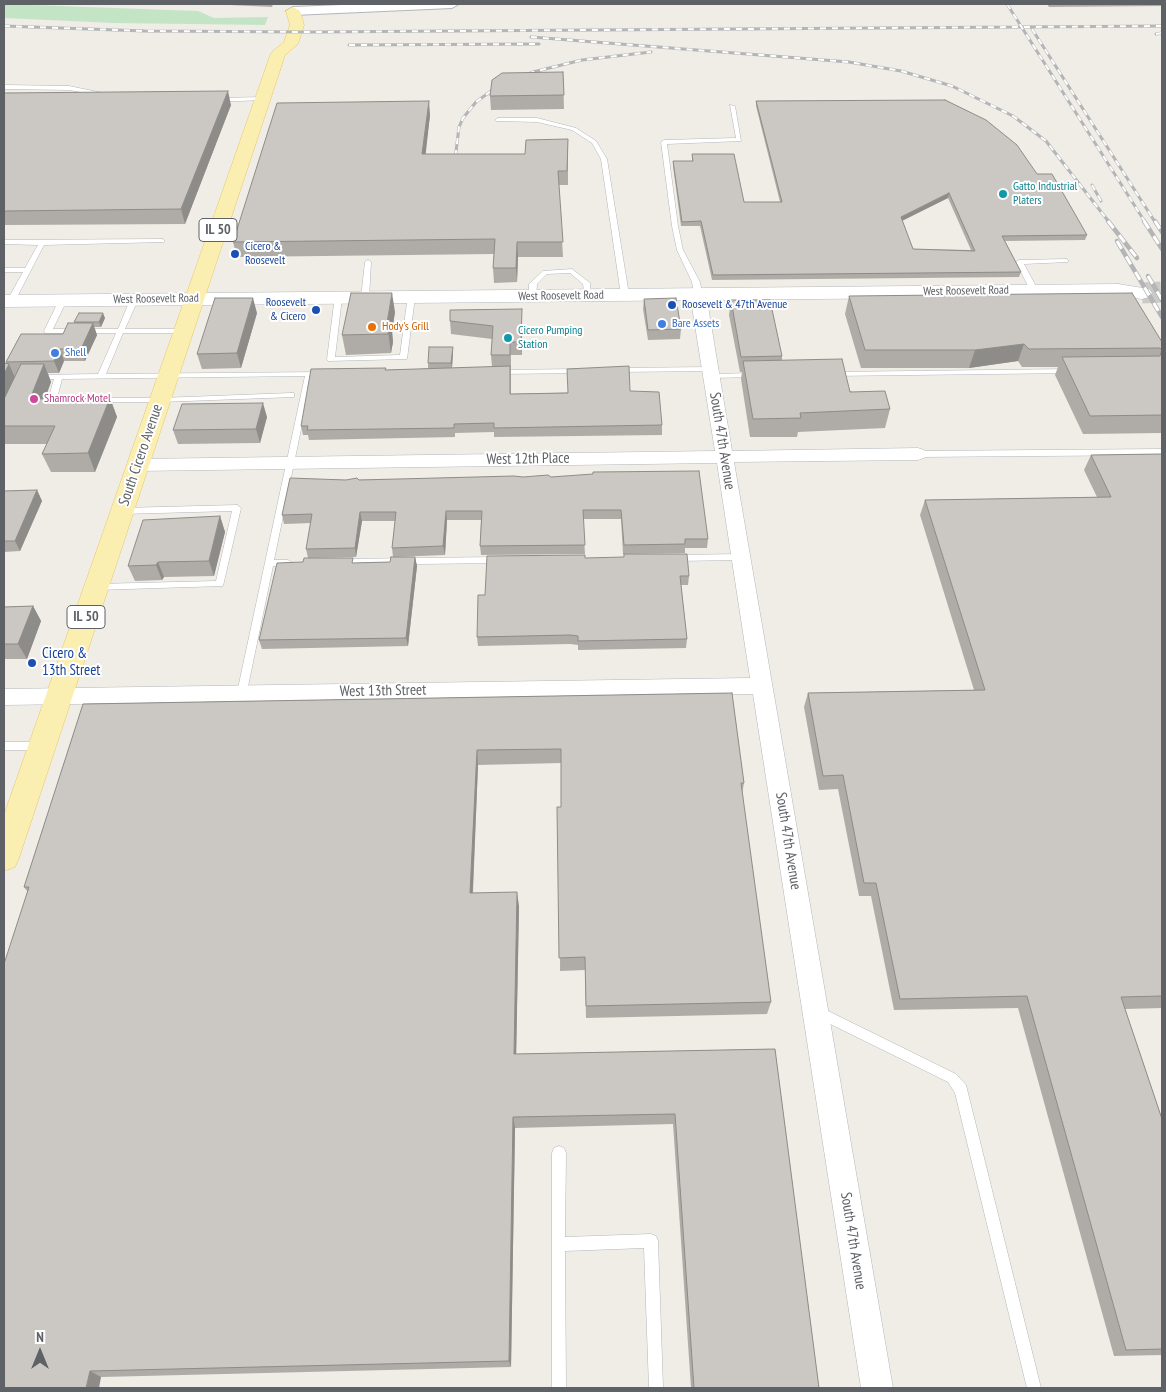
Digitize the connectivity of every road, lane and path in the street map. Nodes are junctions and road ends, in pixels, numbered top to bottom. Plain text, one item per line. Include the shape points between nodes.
1 (452, 4) edge
2 (375, 6) edge
3 (294, 8) edge
4 (278, 38) junction
5 (4, 87) edge
6 (120, 96) edge
7 (263, 98) junction
8 (212, 100) edge
9 (732, 106) dead end
10 (498, 120) dead end
11 (162, 241) dead end
12 (4, 242) edge
13 (42, 243) junction
14 (1066, 261) dead end
15 (368, 262) dead end
16 (4, 270) edge
17 (28, 270) junction
18 (1140, 289) tunnel mouth
19 (1034, 290) junction
20 (698, 294) junction
21 (625, 295) junction
22 (411, 297) junction
23 (338, 298) junction
24 (364, 298) junction
25 (194, 299) junction
26 (63, 300) junction
27 (134, 300) junction
28 (7, 301) edge
29 (121, 331) junction
30 (183, 331) junction
31 (607, 370) edge
32 (587, 371) edge
33 (1080, 371) edge
34 (488, 372) edge
35 (711, 373) junction
36 (309, 374) junction
37 (328, 374) edge
38 (824, 374) edge
39 (765, 375) edge
40 (168, 376) junction
41 (59, 377) junction
42 (101, 377) junction
43 (25, 378) edge
44 (291, 395) dead end
45 (71, 400) edge
46 (90, 400) edge
47 (160, 400) junction
48 (1162, 452) edge
49 (918, 454) joint
50 (725, 456) junction
51 (291, 463) junction
52 (137, 465) junction
53 (122, 511) junction
54 (741, 557) junction
55 (663, 558) edge
56 (505, 560) edge
57 (328, 562) edge
58 (269, 563) junction
59 (299, 563) edge
60 (96, 587) junction
61 (762, 686) junction
62 (242, 693) junction
63 (4, 696) edge
64 (59, 696) junction
65 (4, 746) edge
66 (42, 746) junction
67 (4, 858) edge
68 (815, 1010) junction
69 (559, 1153) dead end
70 (558, 1244) junction
71 (559, 1388) edge
72 (656, 1388) edge
73 (877, 1388) edge
74 (1034, 1388) edge

1 - 2 street
2 - 3 street
3 - 4 main road, South Cicero Avenue / IL 50
3 - 4 main road, South Cicero Avenue / IL 50 via 297,25 291,44
4 - 7 main road, South Cicero Avenue / IL 50
5 - 6 lane via 69,88
7 - 8 lane
7 - 25 main road, South Cicero Avenue / IL 50
9 - 20 lane via 739,140 664,142 676,234
10 - 21 lane via 537,120 574,129 594,142 604,159
11 - 13 lane
12 - 13 lane
13 - 17 lane
14 - 19 lane via 1019,262
15 - 24 lane
16 - 17 lane
17 - 28 lane
18 - 19 main road, West Roosevelt Road
19 - 20 main road, West Roosevelt Road
20 - 21 main road, West Roosevelt Road
20 - 35 street, South 47th Avenue
21 - 22 main road, West Roosevelt Road
22 - 23 lane via 404,357 331,359
22 - 24 main road, West Roosevelt Road
23 - 24 main road, West Roosevelt Road
23 - 25 main road, West Roosevelt Road
25 - 27 main road, West Roosevelt Road
25 - 30 main road, South Cicero Avenue / IL 50
26 - 27 main road, West Roosevelt Road
26 - 28 main road, West Roosevelt Road
26 - 29 lane via 48,331
27 - 29 lane
29 - 30 lane
29 - 42 lane
30 - 40 main road, South Cicero Avenue / IL 50
31 - 35 lane
32 - 34 lane
33 - 38 lane
35 - 39 lane
35 - 50 street, South 47th Avenue
36 - 37 lane
36 - 40 lane
36 - 51 lane
40 - 42 lane
40 - 47 main road, South Cicero Avenue / IL 50
41 - 42 lane
41 - 43 lane
41 - 45 lane via 52,400
44 - 47 lane
46 - 47 lane
47 - 52 main road, South Cicero Avenue / IL 50
48 - 49 lane
49 - 50 street, West 12th Place
50 - 51 street, West 12th Place
50 - 54 street, South 47th Avenue
51 - 52 street, West 12th Place
51 - 58 lane
52 - 53 main road, South Cicero Avenue / IL 50
53 - 60 main road, South Cicero Avenue / IL 50
53 - 60 lane via 237,508 220,584
54 - 55 lane
54 - 61 street, South 47th Avenue
56 - 57 lane
58 - 59 lane
58 - 62 lane
60 - 64 main road, South Cicero Avenue / IL 50
61 - 62 street, West 13th Street
61 - 68 street, South 47th Avenue
62 - 64 street, West 13th Street
63 - 64 street, West 13th Street
64 - 66 main road, South Cicero Avenue / IL 50
65 - 66 lane
66 - 67 main road, South Cicero Avenue / IL 50
68 - 73 street, South 47th Avenue
68 - 74 lane via 952,1078 961,1090
69 - 70 lane
70 - 71 lane
70 - 72 lane via 651,1240

